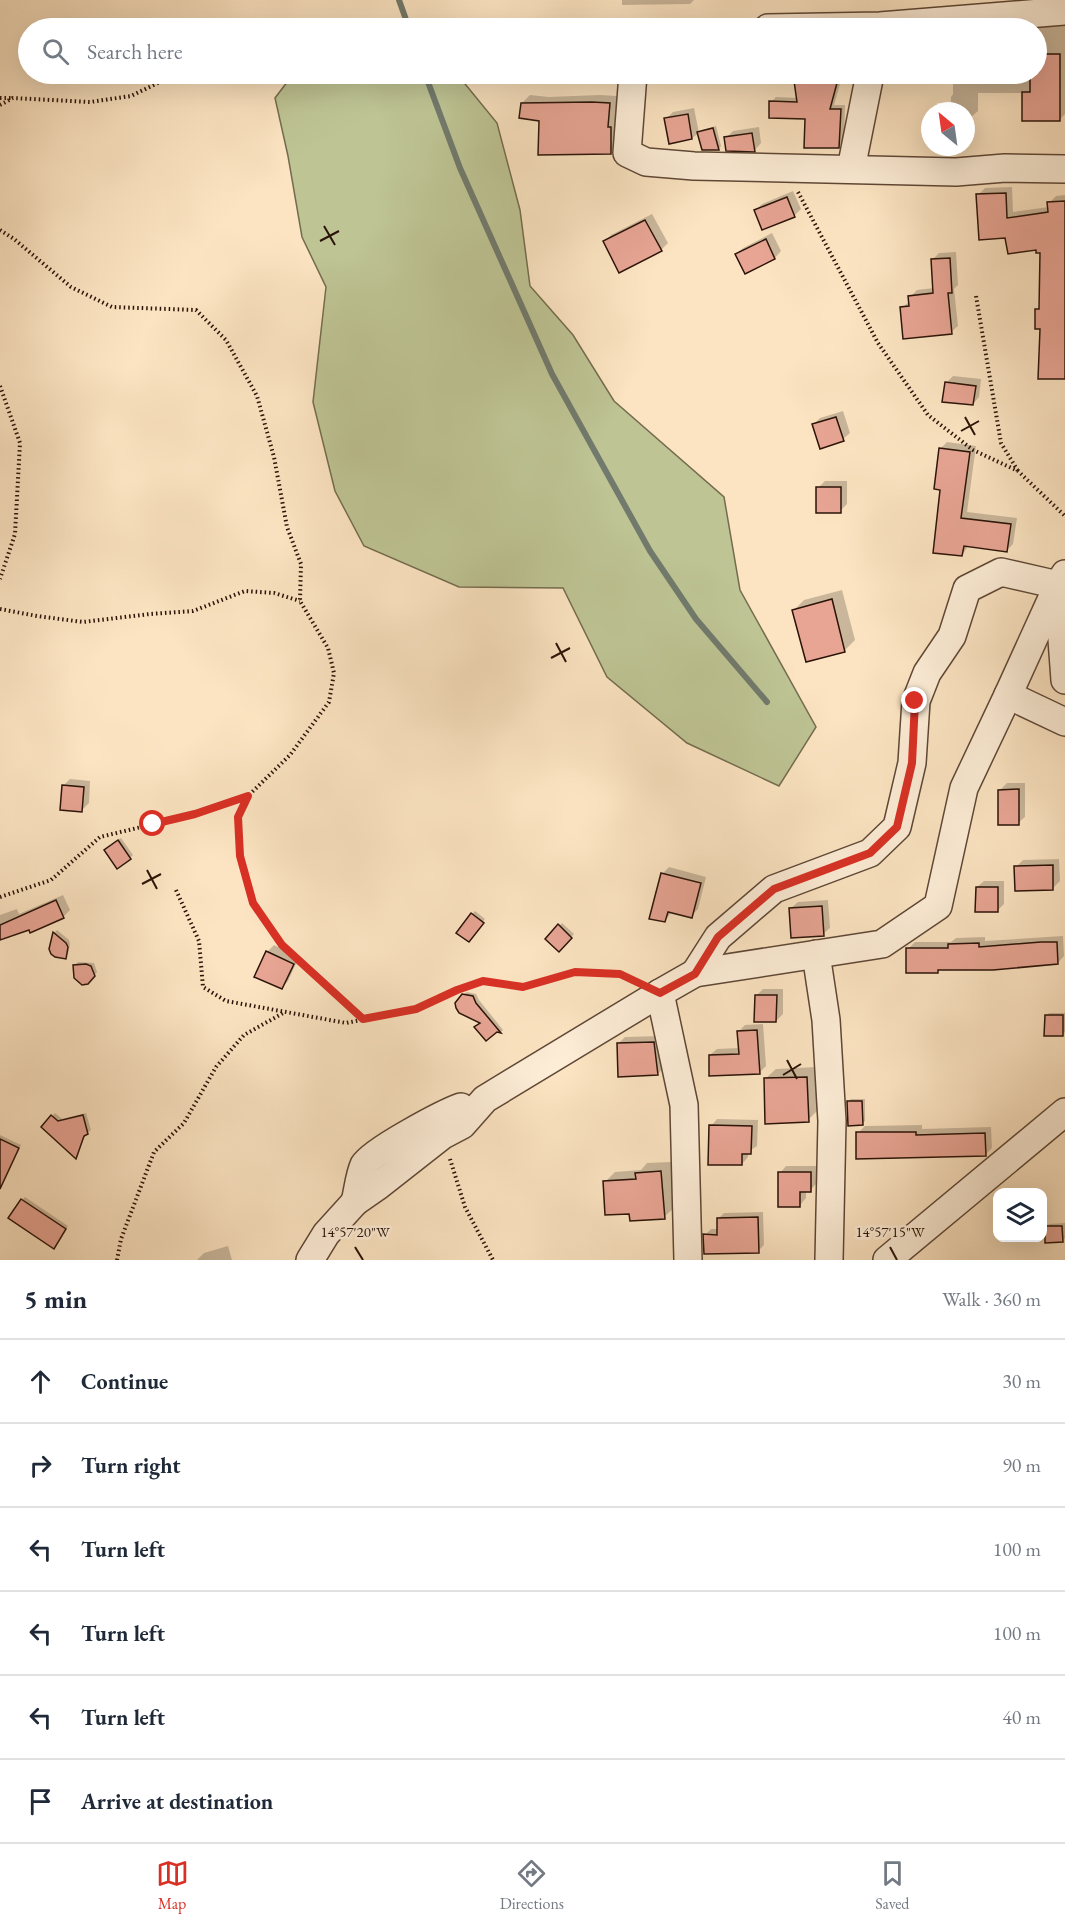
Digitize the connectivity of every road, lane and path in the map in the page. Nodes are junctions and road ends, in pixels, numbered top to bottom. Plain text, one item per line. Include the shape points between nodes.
1 (1065, 11) edge
2 (984, 18) edge
3 (155, 84) edge
4 (632, 84) edge
5 (868, 84) edge
6 (0, 98) edge
7 (13, 98) junction
8 (0, 105) edge
9 (786, 167) junction
10 (850, 169) junction
11 (1065, 169) edge
12 (0, 230) edge
13 (976, 296) dead end
14 (0, 386) edge
15 (1018, 471) junction
16 (1065, 516) edge
17 (0, 579) edge
18 (1061, 579) edge
19 (300, 601) junction
20 (0, 609) edge
21 (1065, 681) edge
22 (1008, 695) junction
23 (1065, 722) edge
24 (248, 796) junction
25 (176, 890) dead end
26 (0, 897) edge
27 (816, 954) junction
28 (695, 974) junction
29 (660, 993) junction
30 (285, 1012) junction
31 (363, 1019) junction
32 (485, 1099) junction
33 (1065, 1112) edge
34 (443, 1135) junction
35 (355, 1202) junction
36 (117, 1260) edge
37 (310, 1260) edge
38 (493, 1260) edge
39 (688, 1260) edge
40 (829, 1260) edge
41 (887, 1260) edge

1 - 2 street
3 - 7 path via 130,96 90,102
4 - 9 street via 627,153 646,162
5 - 10 street
6 - 7 path
7 - 8 path
9 - 10 street
9 - 15 path via 878,343 928,415 973,450
10 - 11 street
12 - 19 path via 71,287 112,307 196,310 226,340 257,396 287,527 302,564
13 - 15 path via 1001,443
14 - 17 path via 20,443 15,534
15 - 16 path
18 - 21 street
18 - 22 street
18 - 28 street via 1002,572 967,589 952,636 927,673 915,701 912,763 897,827 870,853 774,889 718,937
19 - 20 path via 274,593 245,591 194,611 83,622
19 - 24 path via 328,648 334,673 329,702 290,755
22 - 23 street
22 - 27 street via 964,788 938,906 882,944
24 - 26 path via 195,814 100,837 51,880
24 - 31 path via 238,817 240,856 253,903 282,945
25 - 30 path via 199,940 203,987 226,1000
27 - 28 street
27 - 40 street via 826,1020 832,1121
28 - 29 street
29 - 31 path via 620,974 575,972 523,987 483,981 416,1009
29 - 32 street
29 - 39 street via 684,1105
30 - 31 path via 346,1023
30 - 36 path via 244,1035 216,1067 184,1124 154,1152 121,1239
32 - 34 street via 462,1125
32 - 35 street via 446,1112 379,1152 365,1164
33 - 41 street
34 - 35 street
34 - 38 path via 465,1207
35 - 37 street via 326,1234

